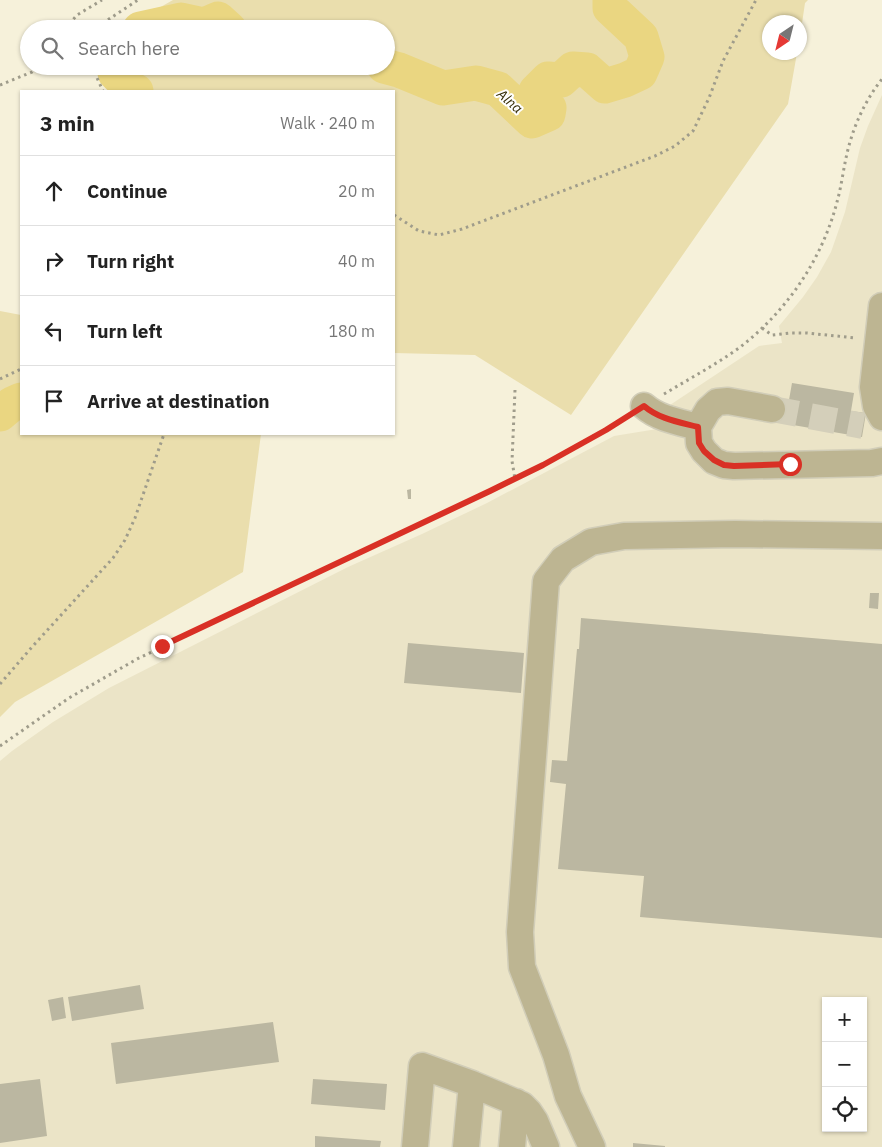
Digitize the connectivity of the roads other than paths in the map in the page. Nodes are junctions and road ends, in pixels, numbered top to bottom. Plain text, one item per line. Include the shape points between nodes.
1 (882, 306) edge
2 (644, 406) road end
3 (772, 409) tunnel mouth
4 (876, 424) edge
5 (698, 427) junction
6 (882, 461) edge
7 (882, 536) edge
8 (472, 1084) junction
9 (516, 1102) junction
10 (415, 1147) edge
11 (466, 1147) edge
12 (512, 1147) edge
13 (546, 1147) edge
14 (592, 1147) edge

1 - 4 lane via 873,387
2 - 5 lane via 662,418
3 - 5 lane via 717,402
5 - 6 lane via 699,443 704,451 724,465
7 - 14 lane via 624,536 591,542 563,559 546,581 520,932 522,967 568,1096
8 - 9 lane
8 - 10 lane via 422,1066
8 - 11 lane
9 - 12 lane
9 - 13 lane via 529,1112

